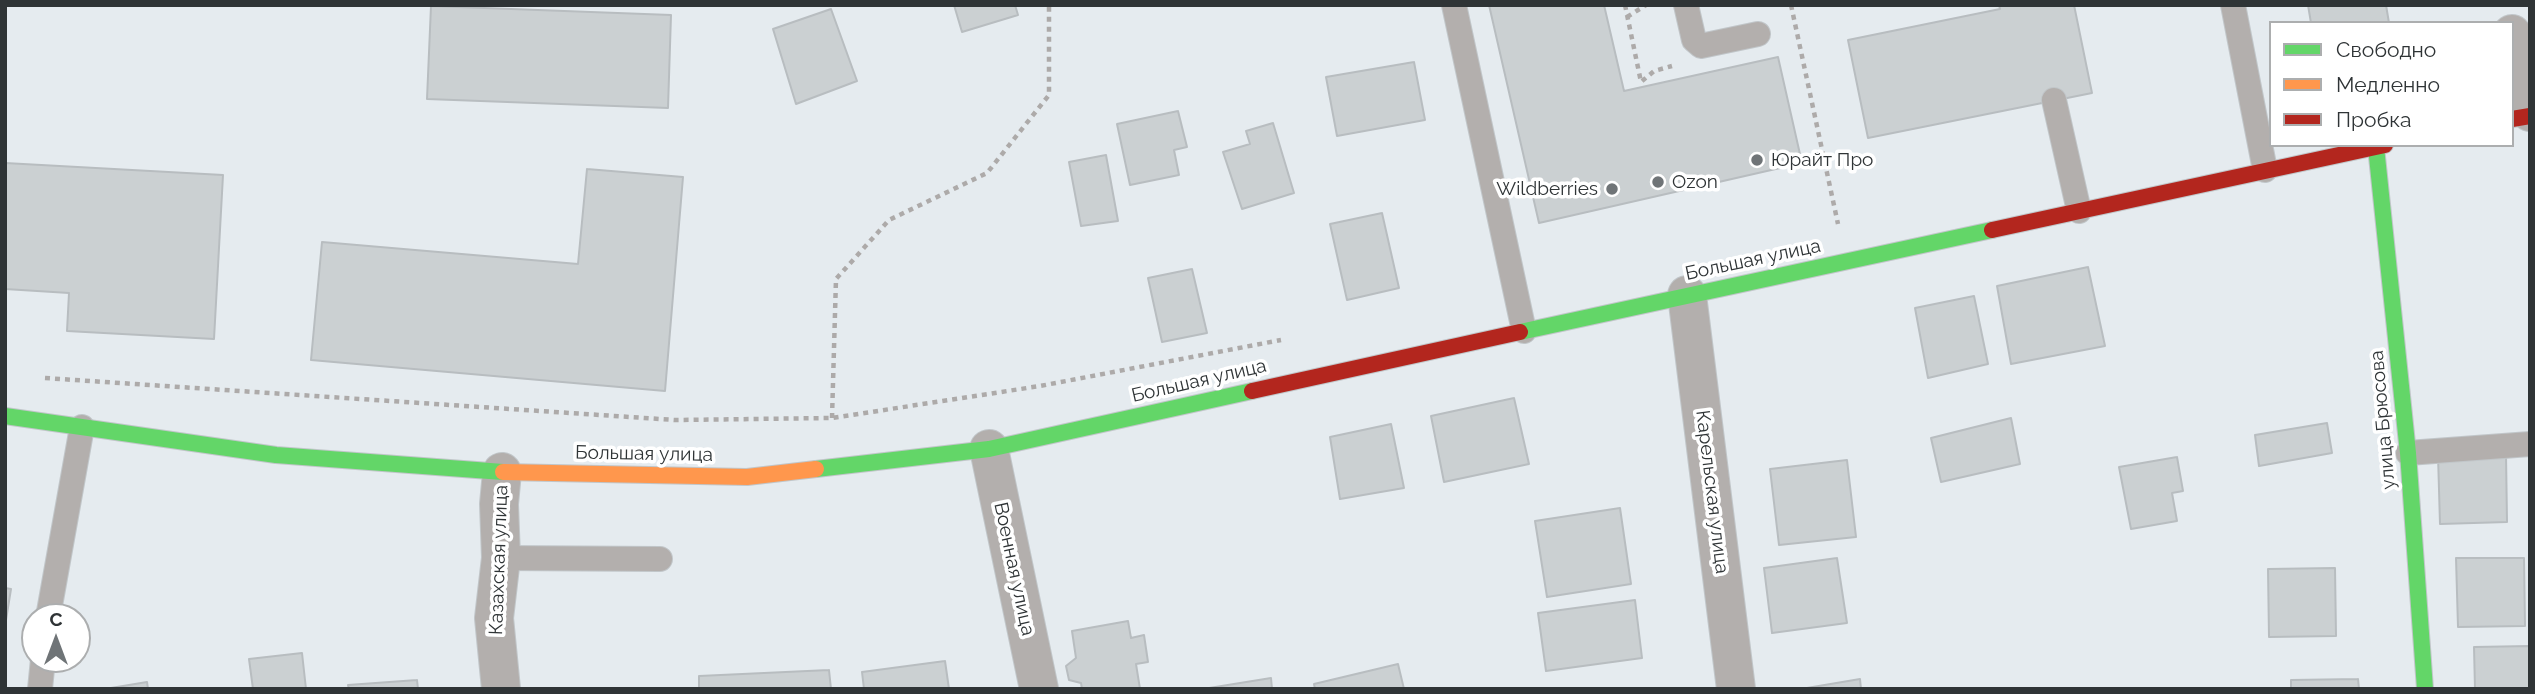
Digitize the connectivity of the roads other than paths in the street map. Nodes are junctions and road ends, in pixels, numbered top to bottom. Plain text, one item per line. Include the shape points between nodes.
1 (1454, 5) edge
2 (1686, 5) edge
3 (2233, 5) edge
4 (1758, 34) dead end
5 (2514, 43) edge
6 (2054, 100) dead end
7 (2530, 114) edge
8 (2376, 147) edge
9 (2381, 147) edge
10 (2265, 170) junction
11 (2080, 211) junction
12 (1687, 295) junction
13 (1524, 331) junction
14 (5, 416) edge
15 (82, 427) junction
16 (2530, 444) edge
17 (989, 449) junction
18 (2408, 453) junction
19 (502, 472) junction
20 (501, 558) junction
21 (660, 559) dead end
22 (51, 603) edge
23 (501, 689) edge
24 (1039, 689) edge
25 (1736, 689) edge
26 (2425, 689) edge

1 - 13 lane
2 - 4 lane via 1694,40 1701,46
3 - 10 lane
5 - 7 street
6 - 11 lane
8 - 10 street, Большая улица
9 - 18 street, улица Брюсова
10 - 11 street, Большая улица
11 - 12 street, Большая улица
12 - 13 street, Большая улица
12 - 25 street, Карельская улица
13 - 17 street, Большая улица
14 - 15 street, Большая улица
15 - 19 street, Большая улица via 276,456
15 - 22 lane
16 - 18 lane
17 - 19 street, Большая улица via 747,477
17 - 24 street, Военная улица
18 - 26 street, улица Брюсова
19 - 20 street, Казахская улица
20 - 21 lane
20 - 23 street, Казахская улица via 494,618

